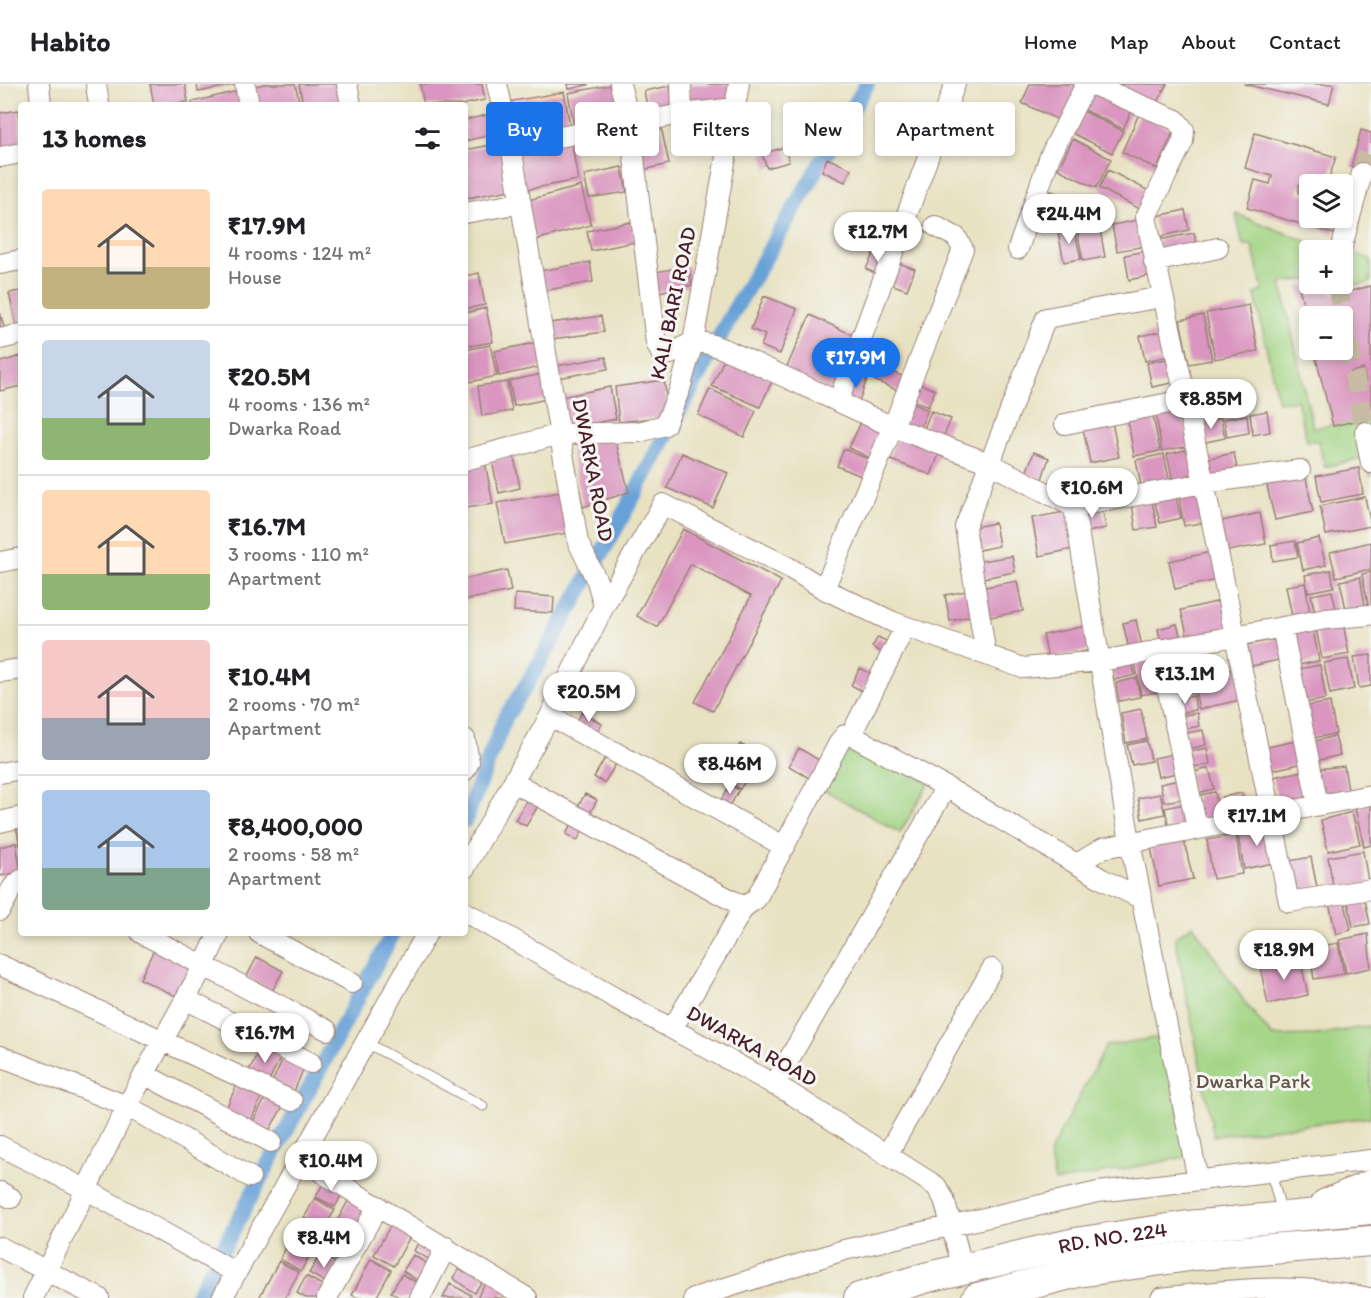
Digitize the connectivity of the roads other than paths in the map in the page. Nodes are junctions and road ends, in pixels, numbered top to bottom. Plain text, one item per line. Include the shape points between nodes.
1 (39, 84) edge
2 (96, 84) edge
3 (245, 84) edge
4 (347, 84) edge
5 (497, 84) edge
6 (620, 84) edge
7 (681, 84) edge
8 (739, 84) edge
9 (955, 84) edge
10 (1086, 84) edge
11 (1102, 86) edge
12 (40, 102) edge
13 (99, 102) edge
14 (248, 102) edge
15 (350, 102) edge
16 (501, 102) edge
17 (624, 102) edge
18 (682, 102) edge
19 (736, 102) edge
20 (18, 154) edge
21 (513, 156) edge
22 (634, 156) edge
23 (730, 156) edge
24 (0, 157) edge
25 (1362, 173) tunnel mouth
26 (521, 203) junction
27 (468, 212) edge
28 (934, 226) dead end
29 (1344, 240) edge
30 (1218, 248) dead end
31 (1018, 249) dead end
32 (18, 261) edge
33 (1154, 262) junction
34 (0, 264) edge
35 (1162, 297) junction
36 (18, 335) edge
37 (0, 339) edge
38 (712, 346) junction
39 (1184, 400) junction
40 (838, 402) junction
41 (1065, 424) dead end
42 (893, 427) junction
43 (1365, 432) dead end
44 (560, 434) junction
45 (468, 459) edge
46 (1371, 462) edge
47 (988, 463) junction
48 (1300, 470) dead end
49 (1204, 483) junction
50 (1074, 507) junction
51 (18, 559) edge
52 (0, 562) edge
53 (824, 590) junction
54 (604, 606) junction
55 (1370, 615) dead end
56 (905, 627) junction
57 (1282, 627) junction
58 (1237, 635) junction
59 (1159, 649) junction
60 (986, 655) junction
61 (1101, 661) junction
62 (18, 669) edge
63 (0, 672) edge
64 (550, 716) junction
65 (850, 735) junction
66 (18, 770) edge
67 (0, 773) edge
68 (513, 782) junction
69 (946, 787) junction
70 (1371, 795) edge
71 (1317, 805) junction
72 (1271, 813) junction
73 (18, 818) edge
74 (0, 822) edge
75 (1197, 828) junction
76 (1130, 842) junction
77 (785, 847) junction
78 (468, 863) edge
79 (1077, 864) junction
80 (18, 882) edge
81 (1371, 889) edge
82 (1142, 898) junction
83 (744, 907) junction
84 (0, 910) edge
85 (468, 914) edge
86 (147, 936) edge
87 (218, 936) edge
88 (265, 936) edge
89 (425, 936) edge
90 (0, 965) edge
91 (204, 965) junction
92 (992, 969) dead end
93 (352, 982) dead end
94 (185, 999) junction
95 (672, 1029) junction
96 (327, 1030) dead end
97 (161, 1041) junction
98 (365, 1042) junction
99 (0, 1056) edge
100 (311, 1062) dead end
101 (144, 1074) junction
102 (774, 1085) junction
103 (292, 1101) dead end
104 (127, 1106) junction
105 (483, 1106) dead end
106 (271, 1143) dead end
107 (0, 1146) edge
108 (887, 1155) junction
109 (1371, 1160) edge
110 (321, 1172) dead end
111 (1271, 1173) junction
112 (250, 1177) dead end
113 (1198, 1180) junction
114 (1371, 1185) edge
115 (87, 1190) junction
116 (378, 1206) junction
117 (1371, 1209) edge
118 (1288, 1218) junction
119 (950, 1224) junction
120 (1371, 1241) edge
121 (0, 1247) edge
122 (446, 1248) junction
123 (223, 1265) junction
124 (963, 1269) junction
125 (47, 1270) junction
126 (33, 1298) edge
127 (99, 1298) edge
128 (222, 1298) edge
129 (327, 1298) edge
130 (420, 1298) edge
131 (527, 1298) edge
132 (694, 1298) edge
133 (859, 1298) edge
134 (978, 1298) edge
135 (1161, 1298) edge
136 (1369, 1298) edge

1 - 12 street
2 - 13 street
3 - 14 street
4 - 15 street
5 - 16 street, DWARKA ROAD
6 - 17 street
7 - 18 street
8 - 19 street, KALI BARI ROAD
9 - 40 street
10 - 31 street via 1050,156
11 - 33 street via 1176,120 1184,130 1183,141 1146,217
20 - 24 street
21 - 26 street, DWARKA ROAD
22 - 38 street via 656,343 662,354 669,356
23 - 38 street, KALI BARI ROAD
25 - 29 street
26 - 27 street
26 - 44 street, DWARKA ROAD
28 - 42 street via 959,240 963,249
30 - 33 street
32 - 34 street
33 - 35 street
35 - 39 street
35 - 47 street via 1046,318
36 - 37 street
38 - 40 street
38 - 44 street, KALI BARI ROAD via 680,389 665,425 639,432
39 - 41 street
39 - 49 street
40 - 42 street
42 - 47 street
42 - 53 street
43 - 46 street
44 - 45 street
44 - 54 street, DWARKA ROAD via 578,542
47 - 50 street
47 - 60 street via 965,532
48 - 49 street
49 - 50 street
49 - 58 street
50 - 61 street
51 - 52 street
53 - 54 street via 788,567 663,504
53 - 56 street
54 - 64 street
55 - 57 street
56 - 60 street
56 - 65 street
57 - 58 street
57 - 71 street
58 - 59 street
58 - 72 street
59 - 61 street
59 - 75 street
60 - 61 street via 1029,669
61 - 76 street
62 - 63 street
64 - 68 street
64 - 77 street
65 - 69 street
65 - 77 street via 840,741
66 - 67 street
68 - 78 street
68 - 83 street
69 - 79 street
69 - 102 street
70 - 71 street
71 - 72 street
72 - 75 street
72 - 81 street via 1289,902
73 - 74 street
75 - 76 street
76 - 79 street via 1103,848
76 - 82 street
77 - 83 street via 756,899
79 - 82 street
80 - 84 street
82 - 113 street
83 - 95 street
85 - 95 street, DWARKA ROAD
86 - 91 street
87 - 91 street
88 - 93 street
89 - 98 street
90 - 97 street
91 - 94 street
91 - 96 street
92 - 108 street
94 - 97 street
94 - 100 street
95 - 102 street, DWARKA ROAD
97 - 101 street
97 - 103 street
98 - 105 lane
98 - 123 street
99 - 104 street
101 - 104 street
101 - 106 street
102 - 108 street, DWARKA ROAD
104 - 112 street
104 - 115 street
107 - 115 street
108 - 119 street, DWARKA ROAD via 936,1186 942,1193
109 - 111 street
110 - 116 street
111 - 113 street
111 - 118 lane
113 - 119 street via 1098,1192
114 - 118 main road
115 - 123 street
115 - 125 street
116 - 122 street
116 - 129 street
117 - 118 main road, RD. NO. 224
118 - 124 main road, RD. NO. 224 via 1188,1226 1086,1241
119 - 124 street, DWARKA ROAD
119 - 132 street via 844,1250
120 - 134 main road, RD. NO. 224 via 1196,1255 1078,1272
121 - 125 street
122 - 130 street
122 - 131 street
123 - 128 street
124 - 133 main road, RD. NO. 224
125 - 126 street
125 - 127 street
135 - 136 street via 1286,1287

